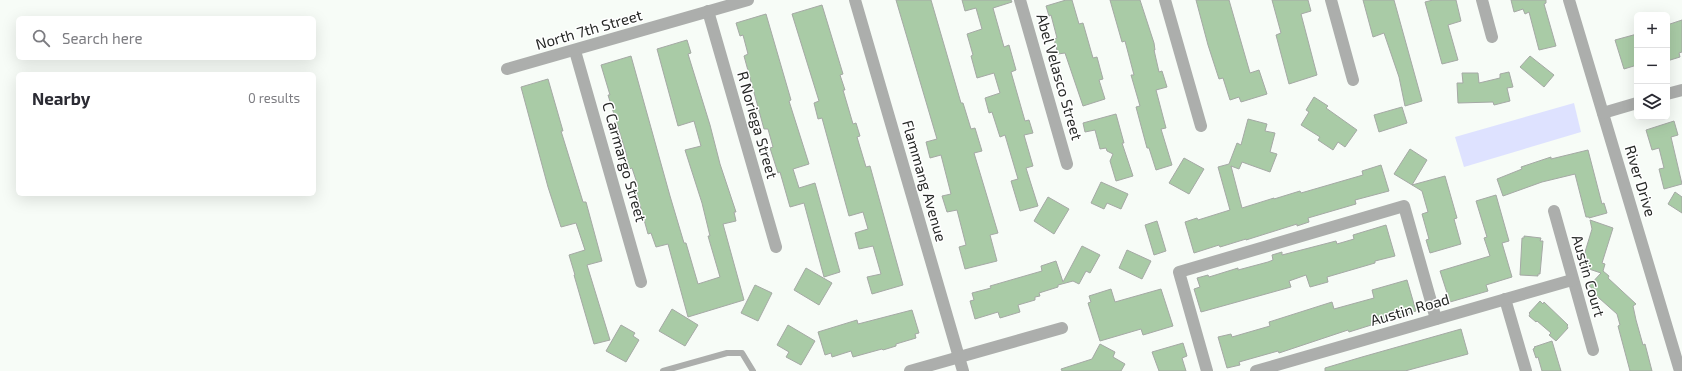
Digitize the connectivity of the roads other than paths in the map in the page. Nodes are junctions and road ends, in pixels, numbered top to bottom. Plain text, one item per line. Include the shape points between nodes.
1 (748, 0) edge
2 (855, 0) edge
3 (1020, 0) edge
4 (1166, 0) edge
5 (1331, 0) edge
6 (1482, 0) edge
7 (1569, 0) edge
8 (708, 11) junction
9 (1492, 37) dead end
10 (575, 51) junction
11 (507, 70) dead end
12 (1353, 80) dead end
13 (1682, 90) edge
14 (1670, 93) edge
15 (1634, 104) edge
16 (1603, 113) junction
17 (1201, 126) dead end
18 (1067, 164) dead end
19 (1554, 211) dead end
20 (776, 247) dead end
21 (1572, 280) junction
22 (642, 282) dead end
23 (1505, 299) junction
24 (1436, 319) junction
25 (1062, 328) dead end
26 (1593, 350) dead end
27 (959, 357) junction
28 (663, 371) edge
29 (753, 371) edge
30 (910, 371) edge
31 (963, 371) edge
32 (1207, 371) edge
33 (1256, 371) edge
34 (1526, 371) edge
35 (1680, 371) edge

1 - 8 street, North 7th Street
2 - 27 street, Flammang Avenue
3 - 18 street, Abel Velasco Street
4 - 17 street
5 - 12 street
6 - 9 street
7 - 16 street, River Drive
8 - 10 street, North 7th Street
8 - 20 street, R Noriega Street
10 - 11 street, North 7th Street
10 - 22 street, C Carmargo Street
13 - 14 street
15 - 16 street
16 - 35 street, River Drive
19 - 21 street, Austin Court
21 - 23 street, Austin Road
21 - 26 street, Austin Court
23 - 24 street, Austin Road
23 - 34 street
24 - 32 street via 1404,206 1178,272
24 - 33 street, Austin Road
25 - 27 street
27 - 30 street
27 - 31 street, Flammang Avenue
28 - 29 lane via 727,353 742,353

